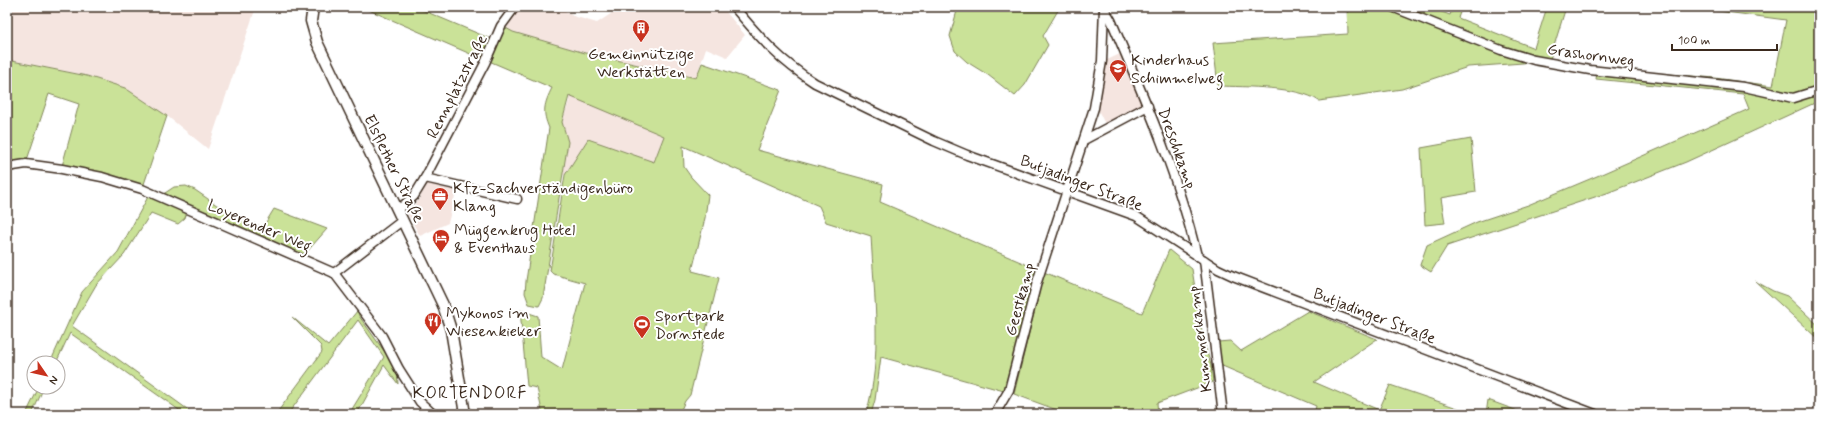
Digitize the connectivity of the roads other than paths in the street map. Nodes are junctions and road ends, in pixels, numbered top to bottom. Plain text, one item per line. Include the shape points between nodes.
1 (313, 7) edge
2 (515, 7) edge
3 (734, 7) edge
4 (1392, 7) edge
5 (1104, 8) edge
6 (1819, 90) edge
7 (1148, 106) junction
8 (1084, 140) junction
9 (7, 167) edge
10 (425, 178) junction
11 (1068, 190) junction
12 (517, 199) dead end
13 (398, 210) junction
14 (403, 220) junction
15 (1201, 258) junction
16 (334, 273) junction
17 (433, 414) edge
18 (465, 414) edge
19 (995, 414) edge
20 (1223, 414) edge
21 (1595, 414) edge

1 - 13 main road, Elsflether Straße via 311,21 317,42
2 - 10 street, Rennplatzstraße via 501,26 486,62
3 - 11 street, Butjadinger Straße via 778,56 815,83 934,141
4 - 6 street, Grashornweg via 1501,50 1534,60 1590,70 1744,87 1793,98
5 - 7 street, Dreschkamp
5 - 8 street, Geestkamp via 1102,61 1094,108
7 - 8 street
7 - 15 street, Dreschkamp via 1184,203
8 - 11 street, Geestkamp
9 - 16 street, Loyerender Weg via 26,164 62,169 142,189
10 - 12 street
10 - 13 street, Rennplatzstraße via 414,196
11 - 15 street, Butjadinger Straße via 1136,216
11 - 19 street, Geestkamp via 1037,282 1009,390
13 - 14 main road, Elsflether Straße
14 - 16 street
14 - 18 main road, Elsflether Straße via 448,317
15 - 20 street, Kummerkamp
15 - 21 street, Butjadinger Straße via 1233,276
16 - 17 street, Loyerender Weg via 382,336 420,402

